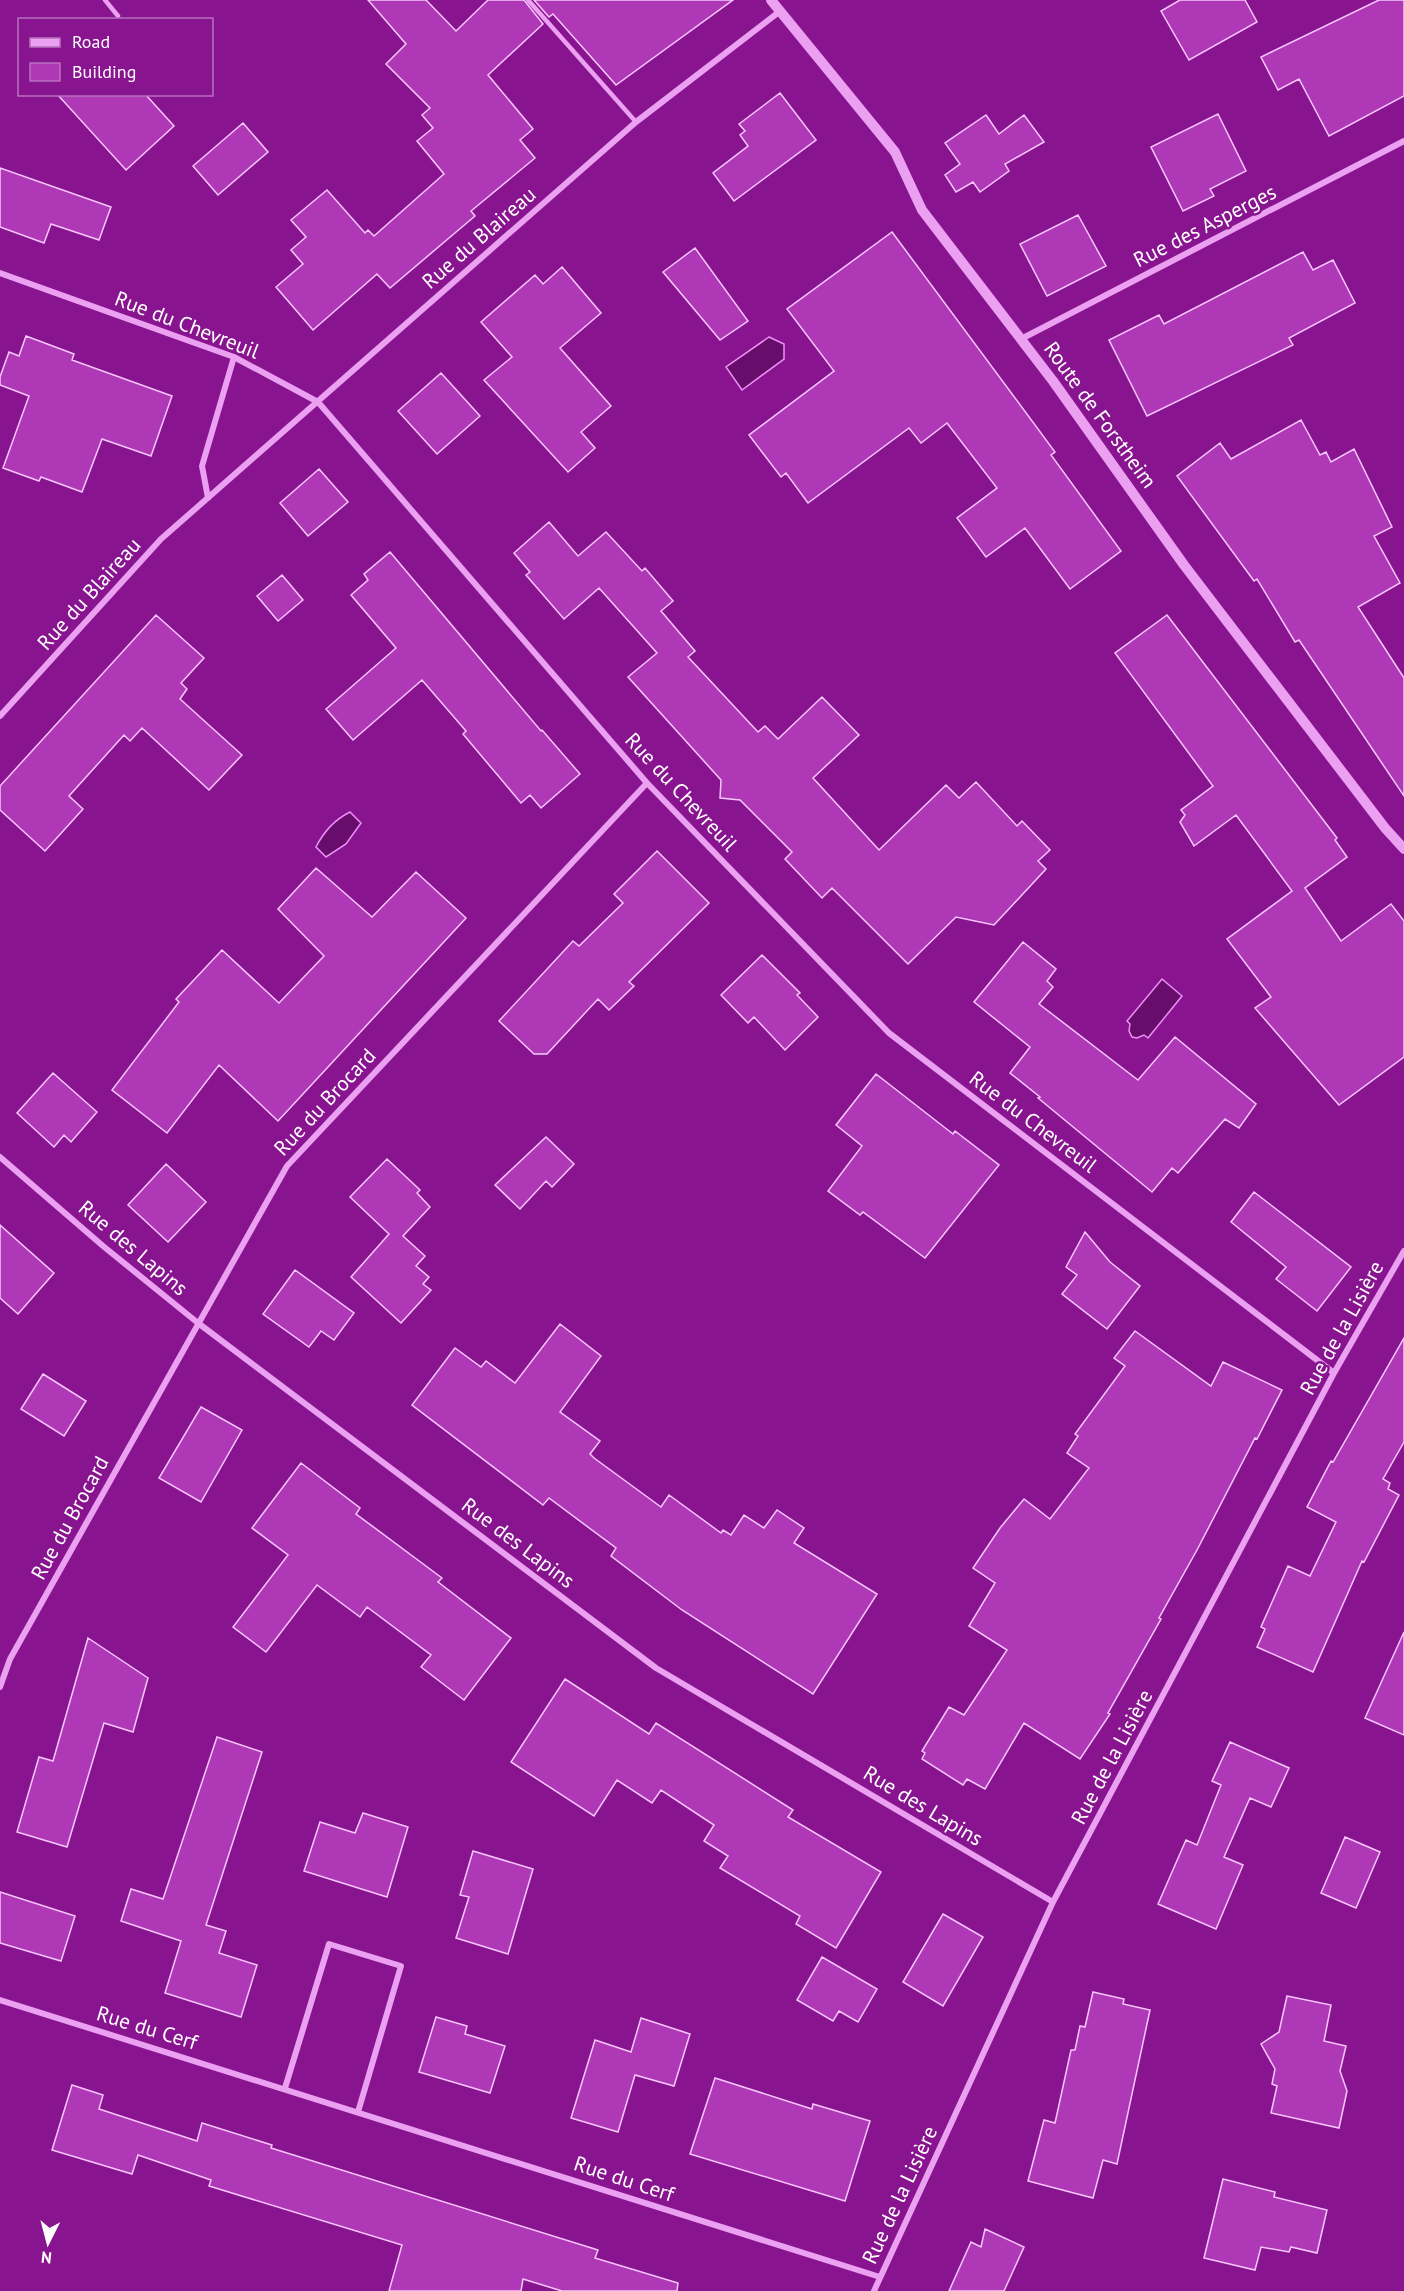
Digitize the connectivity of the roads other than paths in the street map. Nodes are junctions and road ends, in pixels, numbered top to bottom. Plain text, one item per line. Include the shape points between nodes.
1 (105, 0) edge
2 (528, 0) edge
3 (771, 0) edge
4 (779, 12) junction
5 (118, 16) dead end
6 (636, 122) junction
7 (1404, 141) edge
8 (0, 273) edge
9 (1022, 339) junction
10 (234, 357) junction
11 (318, 402) junction
12 (208, 498) junction
13 (0, 716) edge
14 (647, 783) junction
15 (1404, 849) edge
16 (0, 1156) edge
17 (1404, 1251) edge
18 (198, 1323) junction
19 (1334, 1373) junction
20 (0, 1687) edge
21 (1053, 1902) junction
22 (0, 2000) edge
23 (285, 2088) junction
24 (358, 2112) junction
25 (880, 2277) junction
26 (874, 2291) edge

1 - 5 lane
2 - 6 lane
3 - 4 street, Route de Forstheim
4 - 6 street, Rue du Blaireau
4 - 9 street, Route de Forstheim via 894,152 922,210
6 - 11 street, Rue du Blaireau
7 - 9 street, Rue des Asperges
8 - 10 street, Rue du Chevreuil
9 - 15 street, Route de Forstheim via 1184,565
10 - 11 street, Rue du Chevreuil
10 - 12 street via 201,466
11 - 12 street, Rue du Blaireau
11 - 14 street, Rue du Chevreuil
12 - 13 street, Rue du Blaireau via 161,539
14 - 18 street, Rue du Brocard via 287,1166
14 - 19 street, Rue du Chevreuil via 889,1033
16 - 18 street, Rue des Lapins
17 - 19 street, Rue de la Lisière
18 - 20 street, Rue du Brocard via 10,1659
18 - 21 street, Rue des Lapins via 656,1668
19 - 21 street, Rue de la Lisière
21 - 25 street, Rue de la Lisière
22 - 23 street, Rue du Cerf
23 - 24 street, Rue du Cerf
23 - 24 street via 328,1944 401,1966
24 - 25 street, Rue du Cerf
25 - 26 street, Rue de la Lisière

